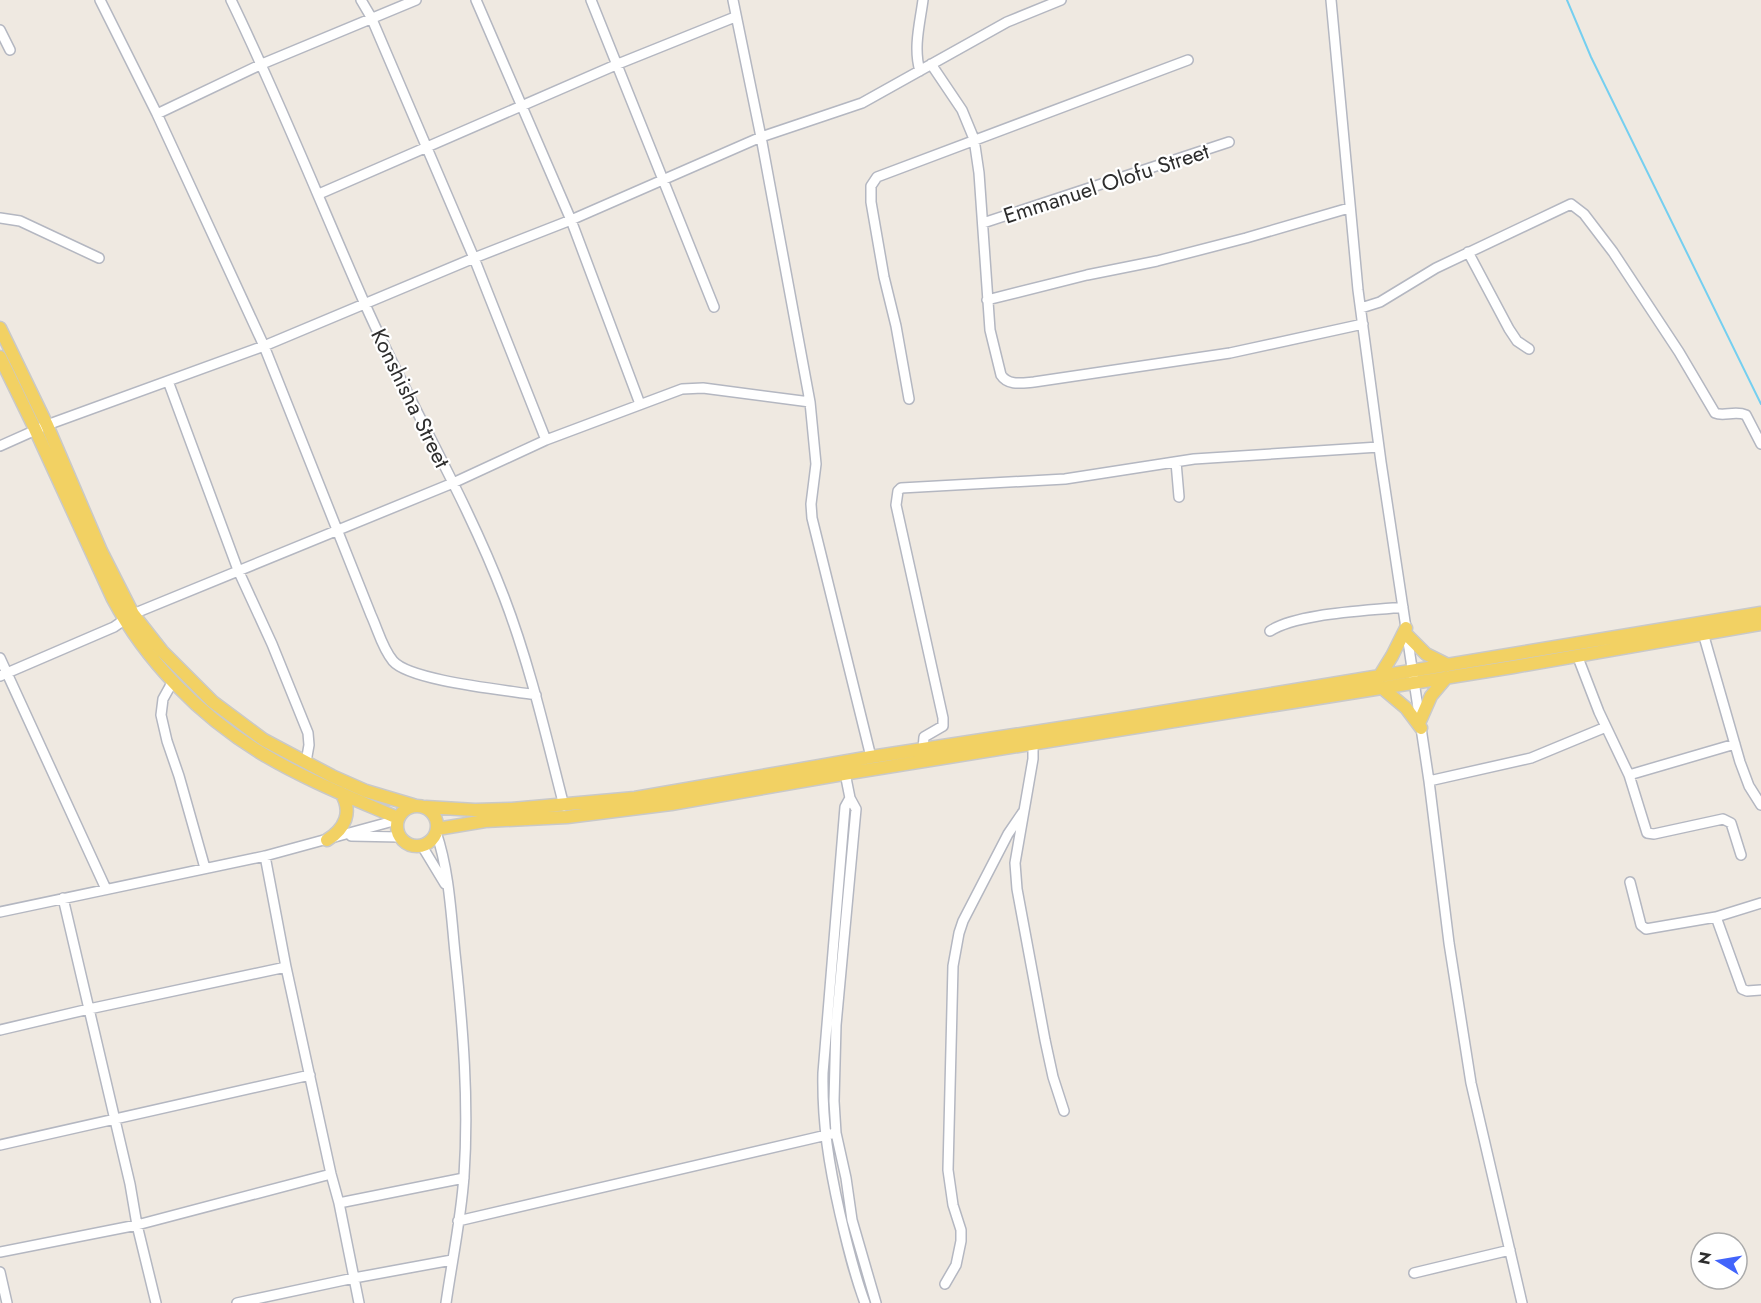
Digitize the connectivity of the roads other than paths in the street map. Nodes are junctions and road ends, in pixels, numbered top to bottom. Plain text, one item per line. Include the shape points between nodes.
1 (100, 0) edge
2 (231, 0) edge
3 (361, 0) edge
4 (416, 0) edge
5 (476, 0) edge
6 (591, 0) edge
7 (733, 0) edge
8 (923, 0) edge
9 (1061, 0) edge
10 (1331, 0) edge
11 (371, 17) junction
12 (735, 17) junction
13 (0, 30) edge
14 (10, 50) dead end
15 (1188, 60) dead end
16 (262, 64) junction
17 (618, 64) junction
18 (932, 64) junction
19 (920, 70) junction
20 (521, 106) junction
21 (158, 114) junction
22 (761, 137) junction
23 (974, 139) junction
24 (1229, 142) dead end
25 (425, 148) junction
26 (664, 181) junction
27 (318, 194) junction
28 (1349, 208) junction
29 (0, 218) edge
30 (571, 220) junction
31 (983, 223) junction
32 (1468, 252) junction
33 (99, 258) dead end
34 (474, 258) junction
35 (987, 300) junction
36 (365, 304) junction
37 (714, 307) dead end
38 (1361, 308) junction
39 (1363, 324) junction
40 (0, 328) edge
41 (264, 346) junction
42 (1529, 349) dead end
43 (0, 357) edge
44 (168, 381) junction
45 (909, 399) dead end
46 (810, 402) junction
47 (640, 404) junction
48 (41, 427) junction
49 (546, 440) junction
50 (1761, 444) edge
51 (0, 446) edge
52 (1379, 447) junction
53 (1176, 462) junction
54 (453, 483) junction
55 (1179, 497) dead end
56 (337, 530) junction
57 (238, 570) junction
58 (1402, 606) junction
59 (1761, 613) edge
60 (128, 617) junction
61 (1761, 624) edge
62 (1406, 631) junction
63 (1270, 632) dead end
64 (1703, 633) junction
65 (1577, 655) junction
66 (0, 658) edge
67 (1448, 671) junction
68 (4, 674) edge
69 (1413, 677) junction
70 (172, 681) junction
71 (1380, 682) junction
72 (536, 694) junction
73 (1420, 724) junction
74 (1606, 727) junction
75 (1033, 739) junction
76 (1735, 744) junction
77 (923, 749) junction
78 (872, 757) junction
79 (306, 762) junction
80 (844, 768) junction
81 (1629, 775) junction
82 (1429, 781) junction
83 (341, 794) junction
84 (850, 798) junction
85 (413, 805) junction
86 (1761, 805) edge
87 (564, 806) junction
88 (426, 807) junction
89 (1023, 812) junction
90 (397, 819) junction
91 (437, 830) junction
92 (342, 836) junction
93 (400, 837) junction
94 (327, 840) junction
95 (422, 846) junction
96 (1741, 855) dead end
97 (265, 856) junction
98 (206, 868) junction
99 (1630, 882) dead end
100 (448, 888) junction
101 (106, 889) junction
102 (63, 898) junction
103 (1761, 903) edge
104 (0, 912) edge
105 (1716, 917) junction
106 (286, 967) junction
107 (1761, 990) edge
108 (89, 1009) junction
109 (0, 1030) edge
110 (310, 1075) junction
111 (1064, 1110) dead end
112 (115, 1120) junction
113 (836, 1133) junction
114 (825, 1135) junction
115 (0, 1144) edge
116 (331, 1174) junction
117 (464, 1178) junction
118 (339, 1203) junction
119 (458, 1221) junction
120 (137, 1225) junction
121 (1510, 1250) junction
122 (0, 1252) edge
123 (452, 1260) junction
124 (0, 1272) edge
125 (1414, 1273) dead end
126 (354, 1278) junction
127 (945, 1284) dead end
128 (7, 1303) edge
129 (156, 1303) edge
130 (237, 1303) edge
131 (359, 1303) edge
132 (446, 1303) edge
133 (865, 1303) edge
134 (876, 1303) edge
135 (1522, 1303) edge

1 - 21 street
2 - 16 street, Konshisha Street
3 - 11 street
4 - 11 street
5 - 20 street
6 - 17 street
7 - 12 street
8 - 19 street via 917,47
9 - 18 street via 1007,22
10 - 28 street
11 - 16 street
11 - 25 street
12 - 17 street
12 - 22 street
13 - 14 street
15 - 23 street
16 - 21 street
16 - 27 street, Konshisha Street
17 - 20 street
17 - 26 street
18 - 19 street
18 - 23 street via 962,110
19 - 22 street via 862,103
20 - 25 street
20 - 30 street
21 - 41 street
22 - 26 street
22 - 46 street
23 - 31 street
23 - 45 street via 877,177 871,186 884,277
24 - 31 street, Emmanuel Olofu Street
25 - 27 street
25 - 34 street
26 - 30 street
26 - 37 street
27 - 36 street, Konshisha Street
28 - 35 street via 1157,261
28 - 38 street
29 - 33 street via 20,221
30 - 34 street
30 - 47 street
31 - 35 street
32 - 38 street via 1393,295
32 - 42 street via 1509,329
32 - 50 street via 1567,204 1576,206 1619,261 1715,412 1746,415
34 - 36 street
34 - 49 street
35 - 39 street via 1001,375 1005,381 1015,383 1230,353
36 - 41 street
36 - 54 street, Konshisha Street
38 - 39 street
39 - 52 street
40 - 48 main road
41 - 44 street
41 - 56 street
43 - 48 main road
44 - 48 street
44 - 57 street
46 - 47 street via 693,388
46 - 78 street via 816,464 812,518
47 - 49 street
48 - 51 street
48 - 60 main road
49 - 54 street
52 - 53 street
52 - 58 street
53 - 55 street
53 - 77 street via 1065,479 908,487 898,491 896,505 943,718 943,726 924,737
54 - 56 street
54 - 72 street, Konshisha Street via 504,598
56 - 57 street
56 - 72 street via 393,662 419,676
57 - 60 street
57 - 79 street via 308,733
58 - 62 street
58 - 63 street via 1297,620
59 - 67 main road via 1637,632
60 - 68 street via 114,627
60 - 70 main road via 148,654
60 - 79 main road via 213,702 264,740
61 - 64 main road
62 - 67 main road
62 - 69 street
62 - 71 main road
64 - 65 main road
64 - 76 street
65 - 67 main road
65 - 74 street
66 - 68 street
67 - 69 main road
67 - 73 main road via 1431,696
68 - 101 street
69 - 71 main road
69 - 73 street
70 - 83 main road via 239,739
70 - 98 street via 160,715
71 - 73 main road
71 - 75 main road
72 - 87 street, Konshisha Street
73 - 82 street
74 - 81 street
74 - 82 street via 1531,758
75 - 77 main road
75 - 80 main road
75 - 89 street
76 - 81 street
76 - 86 street via 1749,786
77 - 78 main road
78 - 80 main road
79 - 85 main road via 366,791
80 - 84 street
80 - 87 main road
80 - 91 main road via 652,807 485,821
81 - 96 street via 1647,833 1726,820 1731,823
82 - 121 street via 1461,1030
83 - 90 main road
83 - 94 main road via 346,804 346,820
84 - 113 street via 856,809 834,1062
84 - 114 street via 845,807 823,1073
85 - 88 main road
85 - 90 main road
87 - 88 main road via 475,810
88 - 91 main road via 435,817
89 - 111 street via 1016,863 1017,889 1045,1040
89 - 127 street via 963,921 952,966 948,1170 961,1240 956,1265
90 - 92 street
90 - 93 main road
91 - 95 main road via 431,841
91 - 100 street
92 - 93 street
92 - 94 street
93 - 95 main road via 409,845
94 - 97 street
95 - 100 street
97 - 98 street
97 - 106 street
98 - 101 street
99 - 105 street via 1641,925 1646,928
100 - 117 street via 465,1061
101 - 102 street
102 - 104 street
102 - 108 street
103 - 105 street
105 - 107 street via 1742,989
106 - 108 street
106 - 110 street
108 - 109 street
108 - 112 street
110 - 112 street
110 - 116 street
112 - 115 street
112 - 120 street
113 - 114 street
113 - 134 street via 852,1220
114 - 119 street
114 - 133 street via 851,1262
116 - 118 street
116 - 120 street
117 - 118 street
117 - 119 street
118 - 126 street
119 - 123 street
120 - 122 street
120 - 129 street
121 - 125 street
121 - 135 street
123 - 126 street
123 - 132 street
124 - 128 street
126 - 130 street
126 - 131 street

